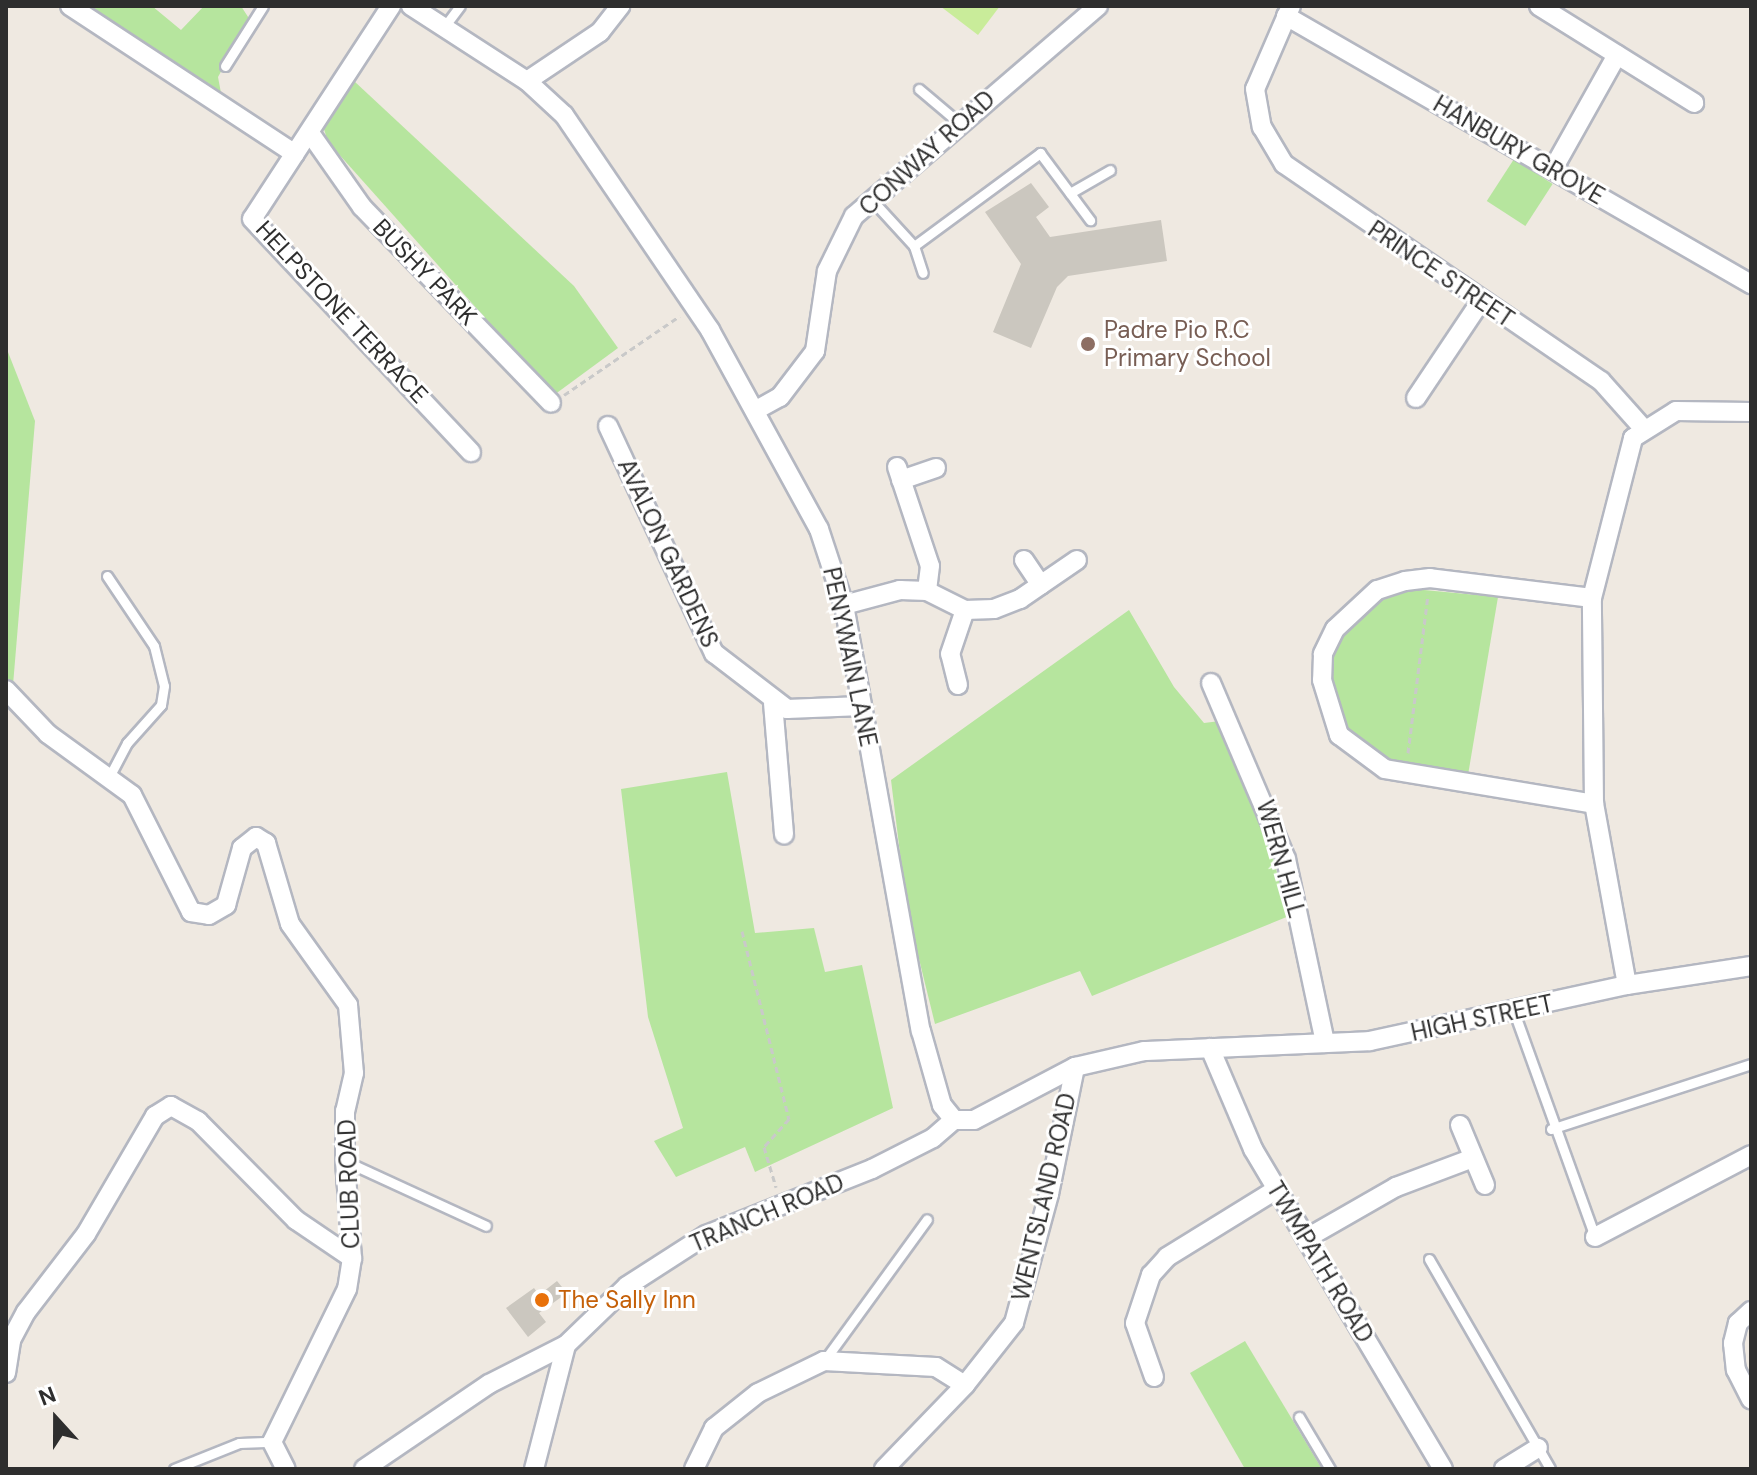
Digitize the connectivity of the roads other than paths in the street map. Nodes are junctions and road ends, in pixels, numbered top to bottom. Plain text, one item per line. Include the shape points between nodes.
1 (70, 6) edge
2 (263, 6) edge
3 (391, 6) edge
4 (411, 6) edge
5 (460, 6) edge
6 (620, 6) edge
7 (1098, 6) edge
8 (1539, 6) edge
9 (1289, 11) edge
10 (442, 29) junction
11 (1617, 55) junction
12 (225, 66) dead end
13 (527, 81) junction
14 (919, 89) dead end
15 (1694, 103) dead end
16 (958, 122) junction
17 (310, 133) junction
18 (295, 154) junction
19 (1553, 169) junction
20 (1110, 170) dead end
21 (1070, 193) junction
22 (871, 199) junction
23 (1090, 220) dead end
24 (914, 246) junction
25 (923, 273) dead end
26 (1751, 284) edge
27 (1481, 301) junction
28 (1416, 398) dead end
29 (551, 403) road end
30 (758, 409) junction
31 (1751, 412) edge
32 (608, 426) dead end
33 (1643, 428) junction
34 (471, 452) dead end
35 (936, 468) dead end
36 (1024, 560) dead end
37 (1077, 560) dead end
38 (107, 576) dead end
39 (1041, 585) junction
40 (927, 591) junction
41 (1592, 598) junction
42 (844, 605) junction
43 (965, 610) junction
44 (1211, 683) dead end
45 (958, 685) dead end
46 (6, 690) edge
47 (773, 703) junction
48 (862, 706) junction
49 (107, 781) junction
50 (1594, 804) junction
51 (784, 835) dead end
52 (1751, 966) edge
53 (1627, 985) junction
54 (1514, 1012) junction
55 (1325, 1043) junction
56 (1210, 1048) junction
57 (1751, 1064) edge
58 (1075, 1067) junction
59 (954, 1120) junction
60 (1460, 1125) dead end
61 (1551, 1129) junction
62 (1751, 1155) edge
63 (1473, 1158) junction
64 (345, 1161) junction
65 (1485, 1185) dead end
66 (1277, 1189) junction
67 (927, 1219) dead end
68 (486, 1226) dead end
69 (1595, 1237) joint
70 (1307, 1238) junction
71 (352, 1258) junction
72 (1429, 1259) dead end
73 (1751, 1311) edge
74 (8, 1341) edge
75 (566, 1345) junction
76 (824, 1361) junction
77 (6, 1373) edge
78 (1154, 1377) dead end
79 (965, 1385) junction
80 (1751, 1399) edge
81 (1299, 1417) dead end
82 (272, 1442) junction
83 (1538, 1448) junction
84 (174, 1469) edge
85 (286, 1469) edge
86 (364, 1469) edge
87 (534, 1469) edge
88 (694, 1469) edge
89 (884, 1469) edge
90 (1330, 1469) edge
91 (1443, 1469) edge
92 (1504, 1469) edge
93 (1550, 1469) edge

1 - 18 street
2 - 12 lane
3 - 17 street, HELPSTONE TERRACE
4 - 10 street, PENYWAIN LANE
5 - 10 lane
6 - 13 street via 600,32
7 - 16 street, CONWAY ROAD
8 - 11 street
9 - 19 street, HANBURY GROVE
9 - 27 street, PRINCE STREET via 1255,89 1255,108 1272,147 1304,182
10 - 13 street, PENYWAIN LANE
11 - 15 street
11 - 19 street
13 - 30 street, PENYWAIN LANE via 598,159
14 - 16 lane
16 - 22 street, CONWAY ROAD
17 - 18 street, HELPSTONE TERRACE
17 - 29 street, BUSHY PARK via 362,207
18 - 34 street, HELPSTONE TERRACE via 252,219
19 - 26 street, HANBURY GROVE
20 - 21 lane
21 - 23 lane
21 - 24 lane via 1040,153
22 - 24 lane
22 - 30 street, CONWAY ROAD via 835,244 815,351 780,397
24 - 25 lane
27 - 28 street
27 - 33 street, PRINCE STREET via 1601,381
30 - 42 street, PENYWAIN LANE via 819,529
31 - 33 street via 1676,411
32 - 47 street, AVALON GARDENS via 714,653
33 - 41 street via 1625,451
35 - 40 street via 899,474 930,566
36 - 39 street
37 - 39 street
38 - 49 lane via 154,646 164,686 161,705 127,743
39 - 43 street via 994,609
40 - 42 street via 900,590
40 - 43 street
41 - 50 street
41 - 50 street via 1430,578 1377,590 1335,629 1323,654 1326,707 1339,735 1360,757 1406,773
42 - 48 street, PENYWAIN LANE
43 - 45 street via 950,654
44 - 55 street, WERN HILL via 1286,859
46 - 49 street, CLUB ROAD
47 - 48 street via 787,709
47 - 51 street
48 - 59 street, PENYWAIN LANE via 921,1031 942,1105
49 - 64 street, CLUB ROAD via 132,795 145,814 191,912 209,915 226,905 242,848 256,837 266,843 290,924 348,1005 354,1073 345,1111
50 - 53 street
52 - 53 street, HIGH STREET
53 - 54 street, HIGH STREET
54 - 55 street, HIGH STREET via 1438,1030
54 - 61 lane
55 - 56 street, HIGH STREET
56 - 58 street, TRANCH ROAD via 1144,1051
56 - 66 street, TWMPATH ROAD via 1228,1100
57 - 61 lane
58 - 59 street, TRANCH ROAD via 974,1120
58 - 79 street, WENTSLAND ROAD via 1049,1194 1014,1323
59 - 75 street, TRANCH ROAD via 933,1138 872,1169 706,1235 627,1286
60 - 63 street
61 - 69 lane
62 - 69 street
63 - 65 street
63 - 70 street via 1396,1187
64 - 68 lane
64 - 71 street, CLUB ROAD
66 - 70 street, TWMPATH ROAD
66 - 78 street via 1167,1257 1151,1275 1135,1323
67 - 76 lane
70 - 91 street, TWMPATH ROAD
71 - 74 street via 296,1220 198,1121 171,1106 155,1116 86,1234
71 - 82 street, CLUB ROAD via 347,1289
72 - 83 lane
73 - 80 street via 1738,1323 1733,1343 1736,1370
74 - 77 street
75 - 86 street, TRANCH ROAD via 489,1384
75 - 87 street
76 - 79 street via 936,1367
76 - 88 street via 758,1393 714,1428
79 - 89 street, WENTSLAND ROAD
81 - 90 lane
82 - 84 lane via 239,1443
82 - 85 street
83 - 92 street
83 - 93 lane

